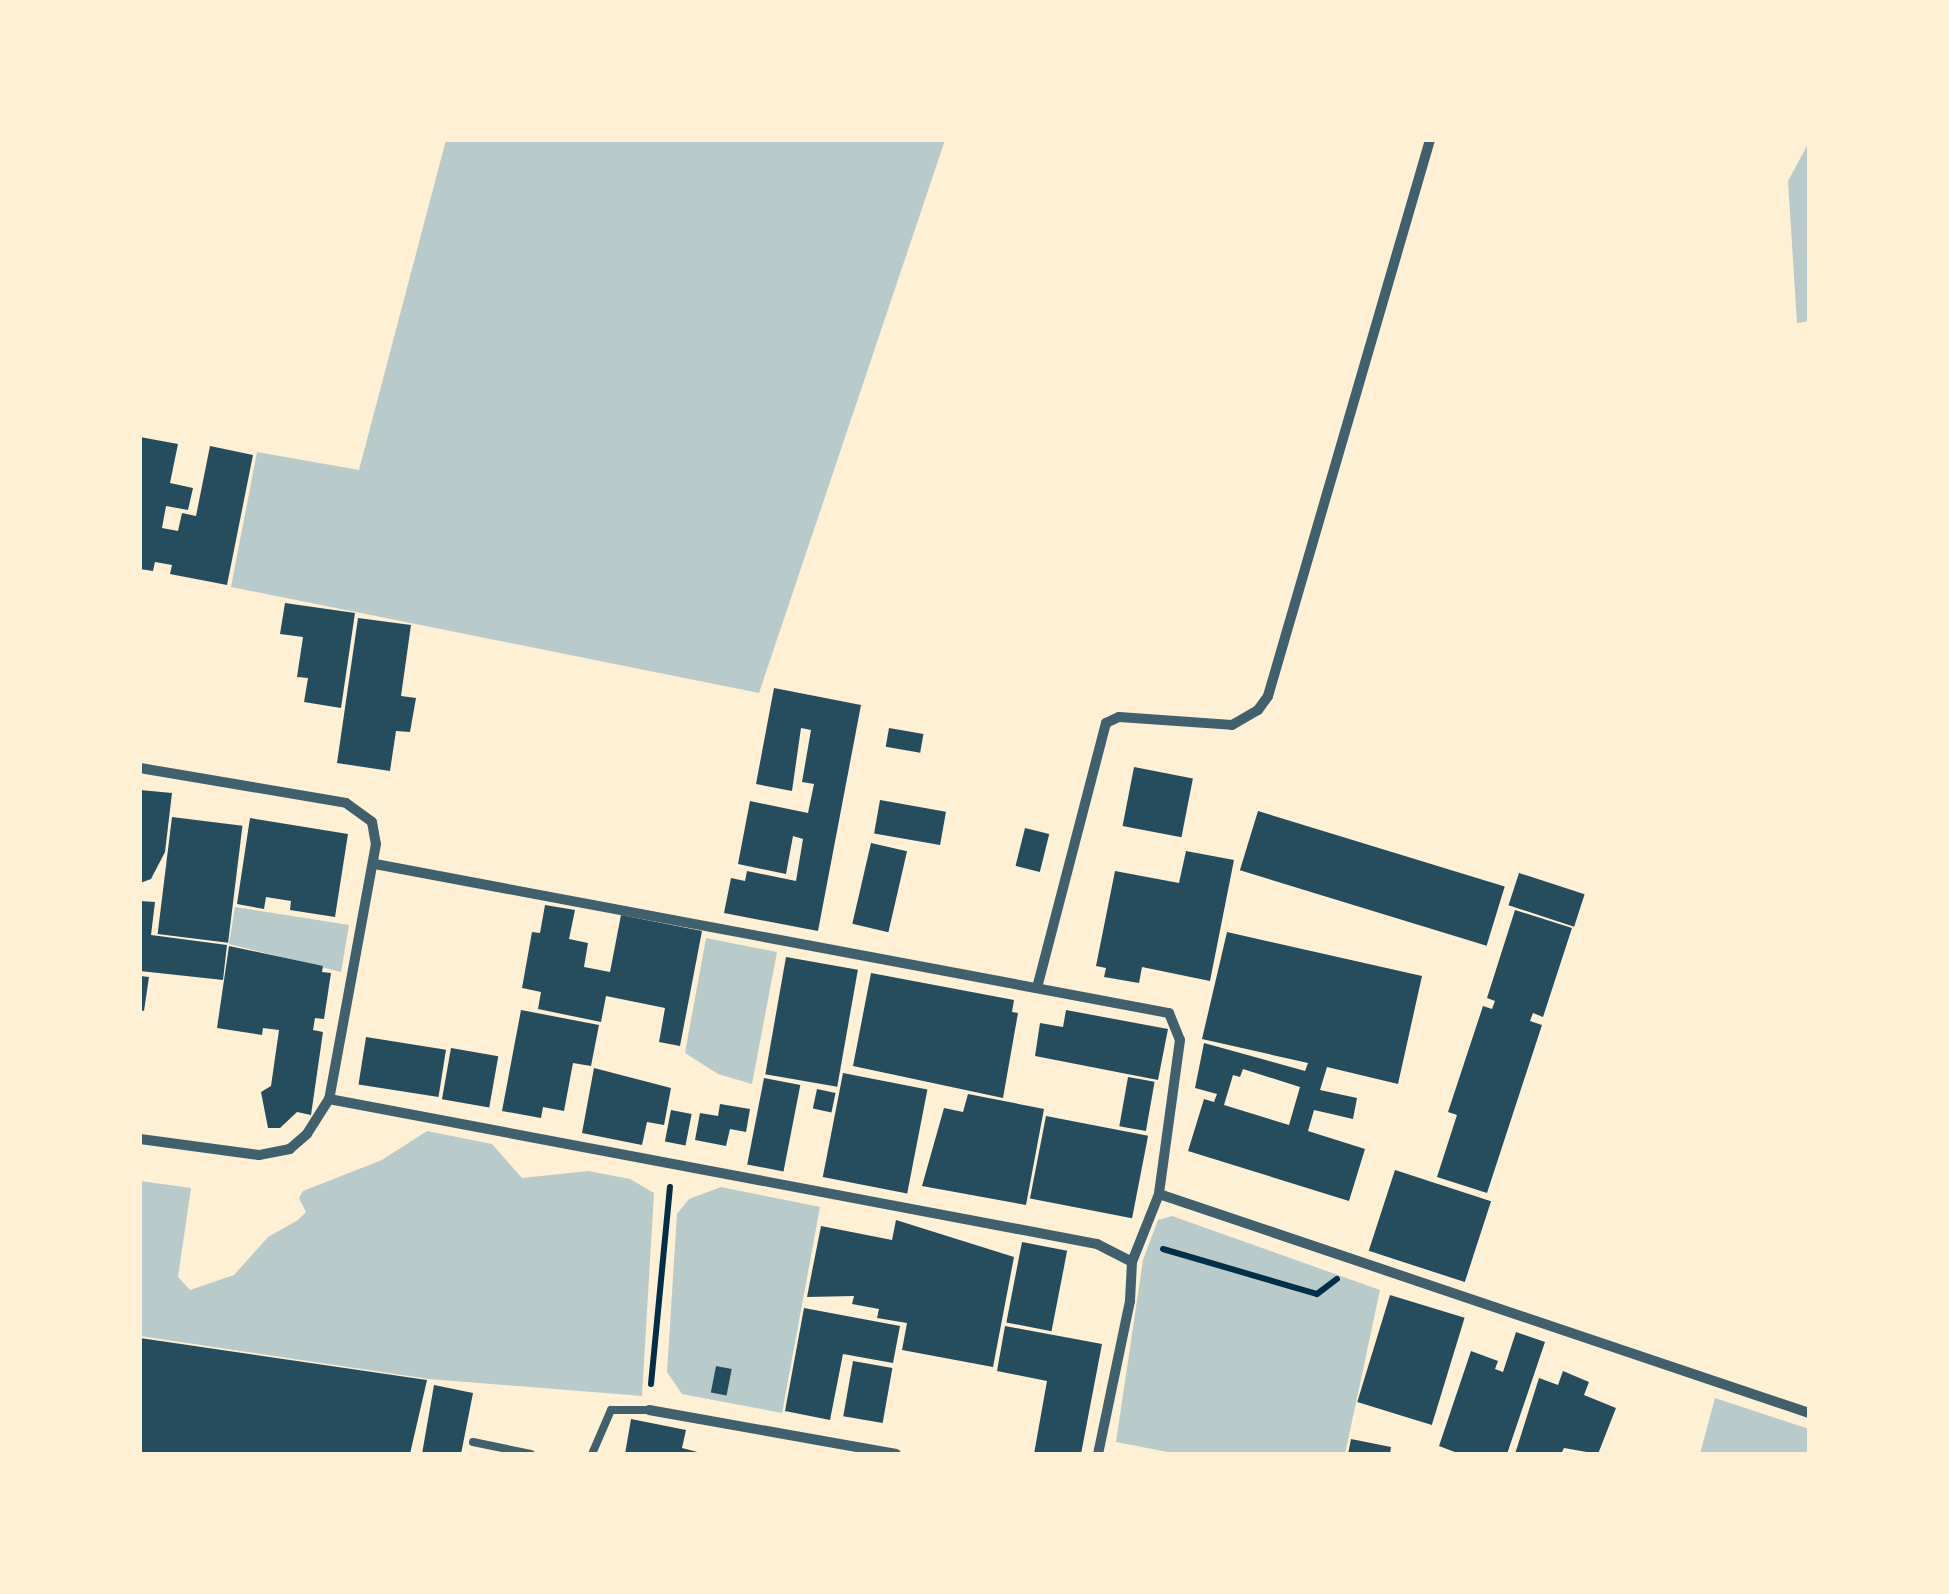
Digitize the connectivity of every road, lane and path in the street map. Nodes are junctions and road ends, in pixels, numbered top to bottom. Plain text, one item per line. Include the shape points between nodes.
1 (1430, 140) edge
2 (140, 768) edge
3 (375, 864) junction
4 (1038, 984) junction
5 (330, 1099) junction
6 (140, 1139) edge
7 (672, 1166) junction
8 (1159, 1194) junction
9 (1138, 1243) junction
10 (1344, 1259) junction
11 (1132, 1262) junction
12 (649, 1410) junction
13 (1809, 1413) edge
14 (474, 1442) dead end
15 (530, 1454) edge
16 (592, 1454) edge
17 (896, 1454) edge
18 (1098, 1454) edge

1 - 4 street via 1268,696 1232,725 1119,717 1106,723
2 - 3 street via 356,806 372,822
3 - 4 street
3 - 5 street
4 - 8 street via 1159,1009 1176,1019 1180,1040
5 - 6 street via 307,1134 279,1154
5 - 7 street
7 - 11 street via 1097,1244
7 - 12 path
8 - 9 street
8 - 10 street
9 - 10 path via 1317,1294 1333,1288
9 - 11 street
10 - 13 street
11 - 18 street
12 - 16 lane via 615,1407
12 - 17 street
14 - 15 lane

